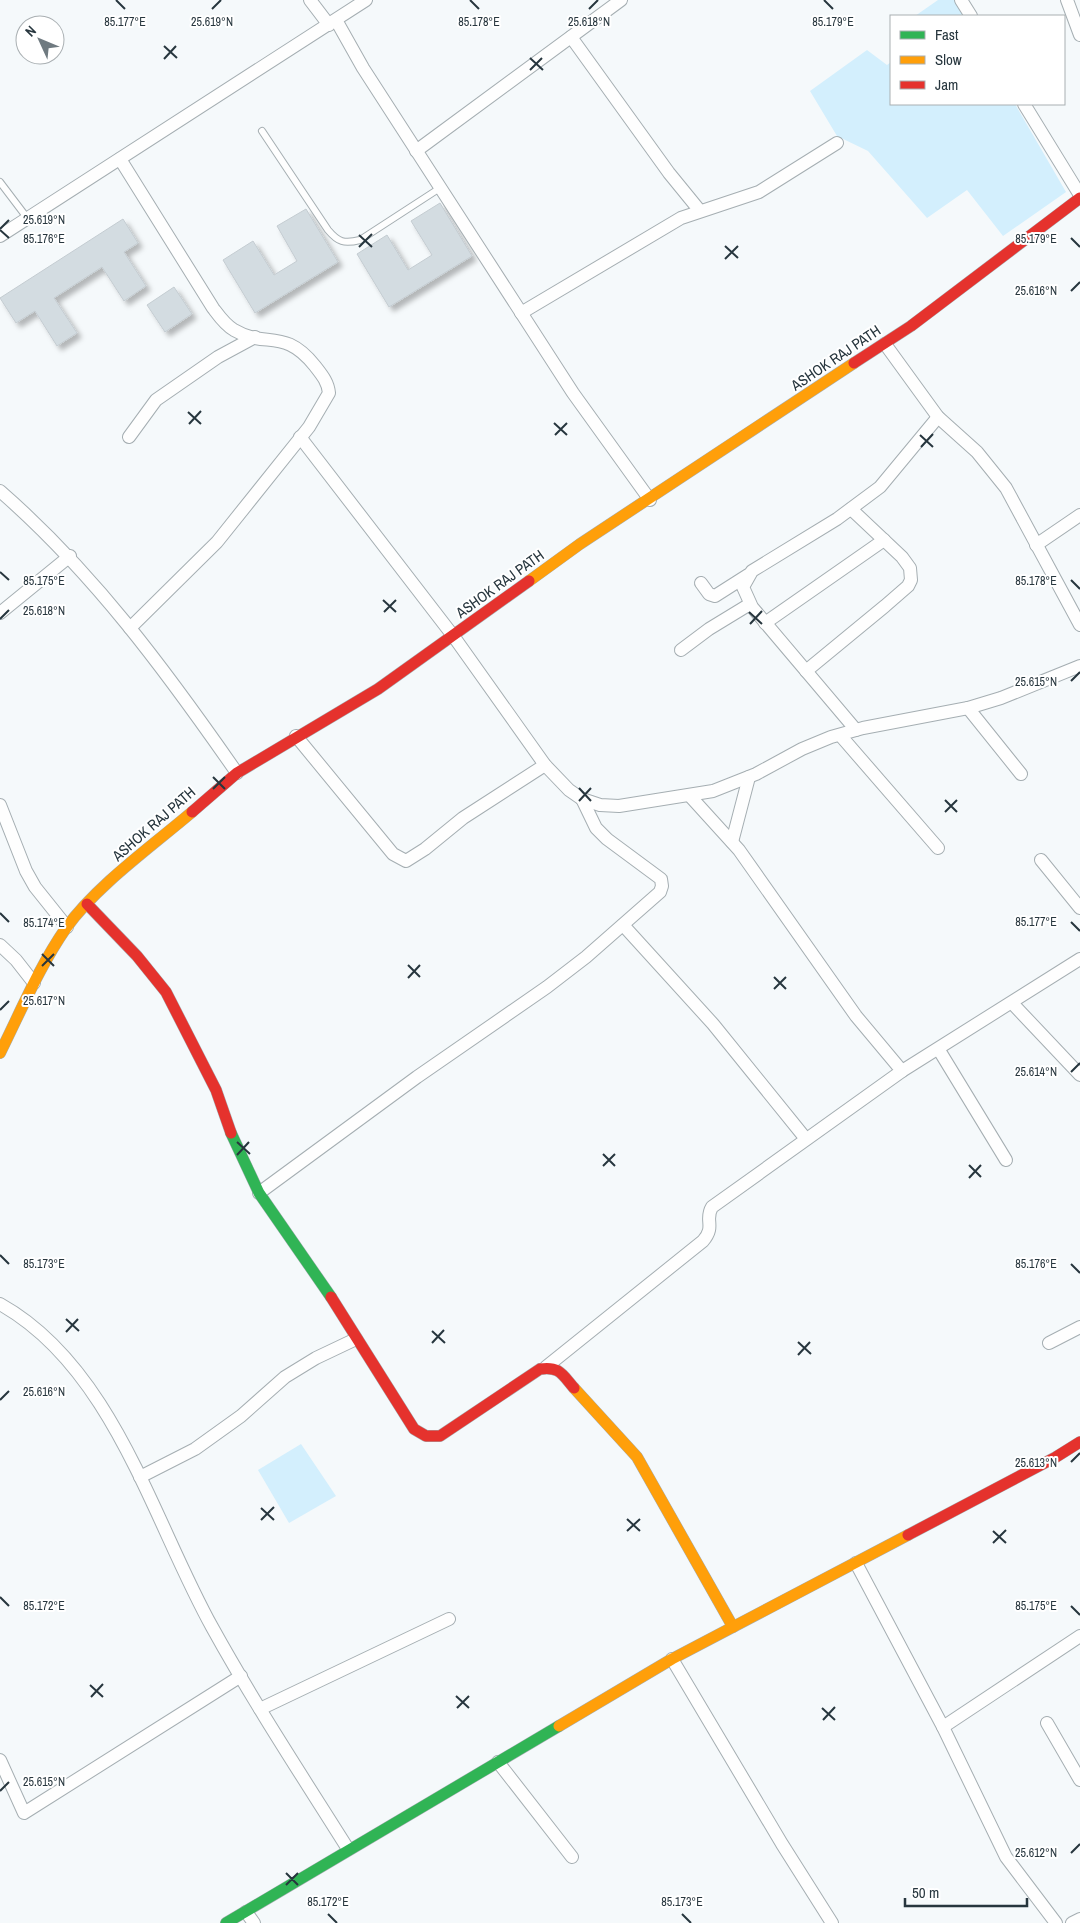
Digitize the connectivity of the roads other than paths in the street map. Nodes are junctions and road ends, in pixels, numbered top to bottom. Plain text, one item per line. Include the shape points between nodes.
1 (310, 0) edge
2 (366, 0) edge
3 (621, 0) edge
4 (961, 0) edge
5 (1067, 0) edge
6 (970, 15) edge
7 (333, 22) junction
8 (1080, 36) edge
9 (572, 37) junction
10 (1025, 105) edge
11 (262, 131) dead end
12 (837, 144) dead end
13 (416, 151) junction
14 (120, 159) junction
15 (0, 182) edge
16 (440, 188) junction
17 (1080, 197) edge
18 (700, 211) junction
19 (28, 219) junction
20 (0, 236) edge
21 (521, 313) junction
22 (255, 337) junction
23 (885, 344) junction
24 (938, 417) junction
25 (129, 437) dead end
26 (300, 437) junction
27 (0, 491) edge
28 (650, 500) junction
29 (851, 509) junction
30 (1080, 515) edge
31 (884, 540) junction
32 (1036, 545) junction
33 (70, 556) junction
34 (748, 575) junction
35 (701, 582) dead end
36 (750, 604) junction
37 (0, 613) edge
38 (765, 623) junction
39 (1080, 624) edge
40 (130, 628) junction
41 (454, 636) junction
42 (681, 650) dead end
43 (1080, 666) edge
44 (806, 671) junction
45 (968, 708) junction
46 (856, 730) junction
47 (840, 734) junction
48 (296, 736) junction
49 (545, 765) junction
50 (237, 773) junction
51 (1020, 774) dead end
52 (749, 777) junction
53 (690, 796) junction
54 (582, 799) junction
55 (0, 805) edge
56 (732, 842) junction
57 (938, 848) dead end
58 (1041, 860) dead end
59 (87, 904) junction
60 (1080, 908) edge
61 (623, 925) junction
62 (68, 927) junction
63 (0, 945) edge
64 (1080, 959) edge
65 (34, 983) junction
66 (1012, 1003) junction
67 (939, 1050) junction
68 (0, 1053) edge
69 (902, 1071) junction
70 (1080, 1074) edge
71 (806, 1139) junction
72 (1006, 1160) dead end
73 (259, 1193) junction
74 (0, 1304) edge
75 (1080, 1327) edge
76 (356, 1338) junction
77 (1049, 1343) dead end
78 (546, 1367) junction
79 (1080, 1442) edge
80 (140, 1477) junction
81 (856, 1563) junction
82 (449, 1618) dead end
83 (733, 1627) junction
84 (1080, 1636) edge
85 (672, 1659) junction
86 (241, 1676) junction
87 (260, 1709) junction
88 (1047, 1723) dead end
89 (943, 1727) junction
90 (0, 1760) edge
91 (498, 1762) junction
92 (1080, 1780) edge
93 (348, 1849) junction
94 (572, 1857) dead end
95 (246, 1912) junction
96 (1080, 1919) edge
97 (226, 1923) edge
98 (254, 1923) edge
99 (832, 1923) edge
100 (1056, 1923) edge
101 (1072, 1923) edge

1 - 7 street
2 - 7 street
3 - 9 street
4 - 6 street
5 - 8 street
7 - 13 street
7 - 14 street
9 - 13 street
9 - 18 street
10 - 17 street
11 - 16 lane via 328,230 337,240 347,244 360,240
12 - 18 street via 759,192
13 - 16 street
14 - 19 street
14 - 22 street via 213,308 235,330
15 - 19 lane
16 - 21 street
17 - 23 main road, ASHOK RAJ PATH
18 - 21 street via 681,218
19 - 20 street
21 - 28 street via 573,393
22 - 25 street via 218,357 156,400
22 - 26 street via 278,340 301,350 328,385 329,393 324,404
23 - 24 street
23 - 28 main road, ASHOK RAJ PATH
24 - 29 street via 880,487
24 - 32 street via 977,452 998,477
26 - 40 street via 217,542
26 - 41 street
27 - 33 street
28 - 41 main road, ASHOK RAJ PATH via 580,544
29 - 31 street
29 - 34 street
30 - 32 street
31 - 38 street
31 - 44 street via 910,568 912,574 908,586
32 - 39 street
33 - 37 street
33 - 40 street
34 - 35 street via 715,596 709,594
34 - 36 street via 743,588
36 - 38 street
36 - 42 street
38 - 44 street
40 - 50 street
41 - 48 main road, ASHOK RAJ PATH via 378,689
41 - 49 street
43 - 45 street via 1026,689
44 - 46 street
45 - 46 street
45 - 51 street
46 - 47 street
47 - 52 street via 802,749
47 - 57 street
48 - 49 street via 394,854 406,860 425,850 463,818
48 - 50 main road, ASHOK RAJ PATH
49 - 54 street via 568,790
50 - 59 main road, ASHOK RAJ PATH
52 - 53 street
52 - 56 street
53 - 54 street via 619,806 600,805
53 - 56 street
54 - 61 street via 596,828 661,879 660,892
55 - 62 street via 26,871
56 - 69 street via 856,1016
58 - 60 street
59 - 62 main road, ASHOK RAJ PATH
59 - 73 main road via 138,956 174,1006 216,1090 236,1146
61 - 71 street via 713,1024
61 - 73 street via 547,986 416,1077
62 - 65 main road, ASHOK RAJ PATH
63 - 65 street
64 - 66 street
65 - 68 main road, ASHOK RAJ PATH
66 - 67 street
66 - 70 street
67 - 69 street
67 - 72 street
69 - 71 street
71 - 78 street via 712,1207 709,1212 711,1229 703,1241
73 - 76 main road via 322,1282
74 - 80 street via 39,1331 77,1374 95,1397
75 - 77 street
76 - 78 main road via 414,1429 431,1438 450,1431
76 - 80 street via 284,1377 241,1416 195,1449
78 - 83 main road via 558,1370 638,1457
79 - 81 main road
80 - 86 street via 196,1597
81 - 83 main road
81 - 89 street
82 - 87 street
83 - 85 main road
84 - 89 street
85 - 91 main road
85 - 99 street
86 - 87 street
86 - 90 street via 24,1813
87 - 93 street
88 - 92 street
89 - 100 street via 1006,1857
91 - 93 main road
91 - 94 street
93 - 95 main road
95 - 97 main road
95 - 98 street
96 - 101 street

